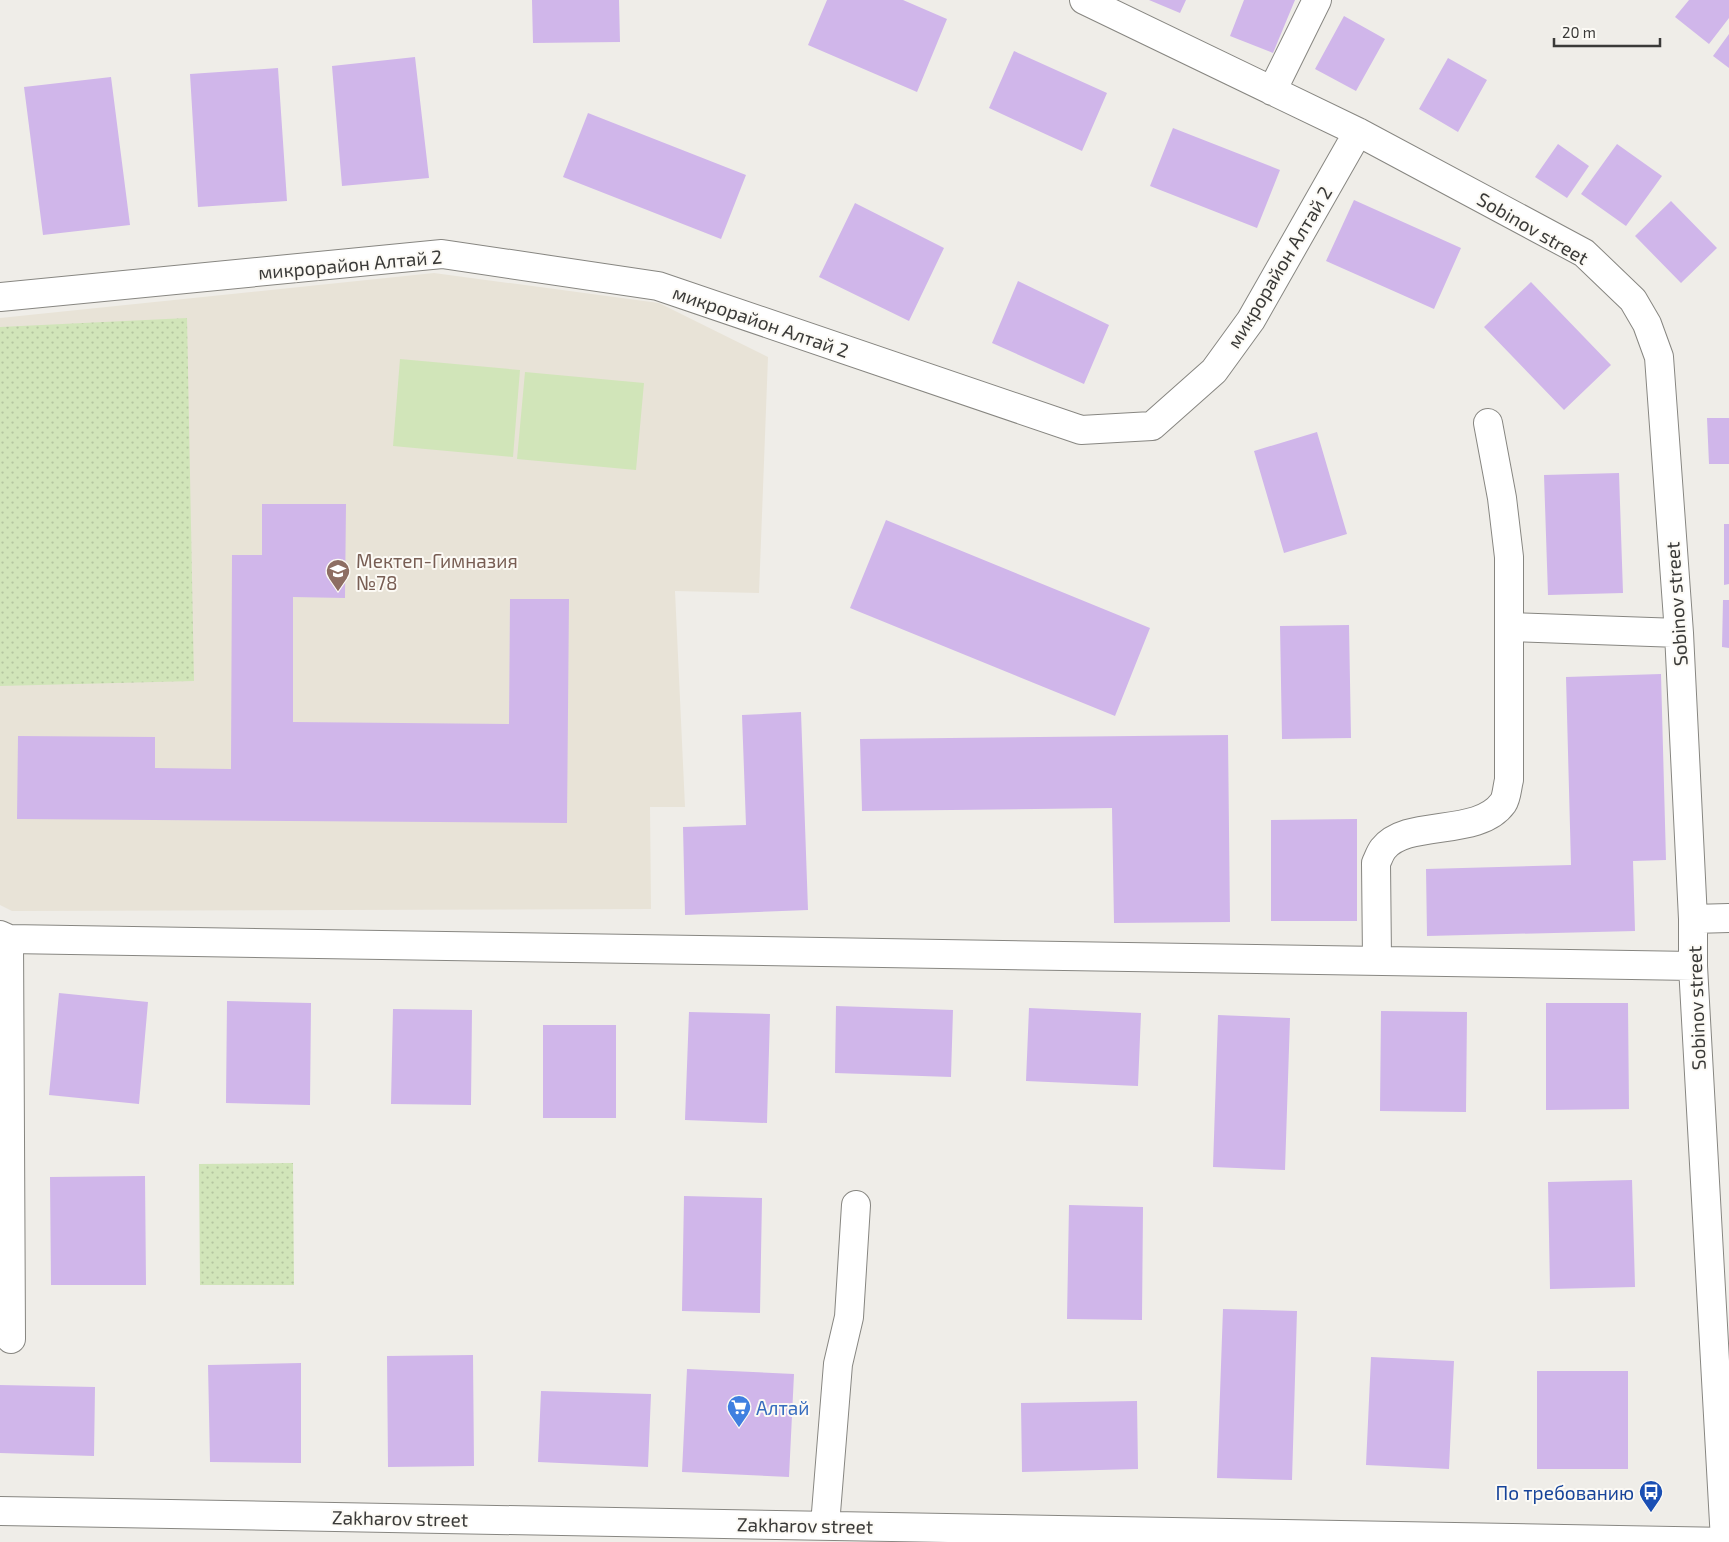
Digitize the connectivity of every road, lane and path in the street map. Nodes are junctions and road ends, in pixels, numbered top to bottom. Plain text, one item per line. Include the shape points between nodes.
1 (1084, 0) edge
2 (1317, 0) edge
3 (1272, 91) junction
4 (1358, 132) junction
5 (0, 297) edge
6 (1488, 423) dead end
7 (1510, 627) junction
8 (1679, 633) junction
9 (1729, 918) edge
10 (1693, 920) junction
11 (4, 937) edge
12 (1377, 959) junction
13 (1693, 966) junction
14 (856, 1205) dead end
15 (11, 1339) dead end
16 (0, 1511) edge
17 (825, 1525) junction
18 (1724, 1541) edge
19 (1729, 1542) edge

1 - 3 street, Sobinov street
2 - 3 street
3 - 4 street, Sobinov street
4 - 5 street, микрорайон Алтай 2 via 1251,320 1214,371 1152,426 1081,430 658,286 442,254
4 - 8 street, Sobinov street via 1584,253 1633,300 1647,324 1659,357
6 - 7 street via 1509,557
7 - 8 street
7 - 12 street via 1508,780 1504,801 1492,815 1397,837 1382,850 1376,863
8 - 10 street, Sobinov street
9 - 10 street
10 - 13 street, Sobinov street
11 - 12 street
11 - 15 street
12 - 13 street
13 - 18 street, Sobinov street
14 - 17 street via 849,1316 838,1364
16 - 17 street, Zakharov street
17 - 18 street, Zakharov street
18 - 19 street, Zakharov street

